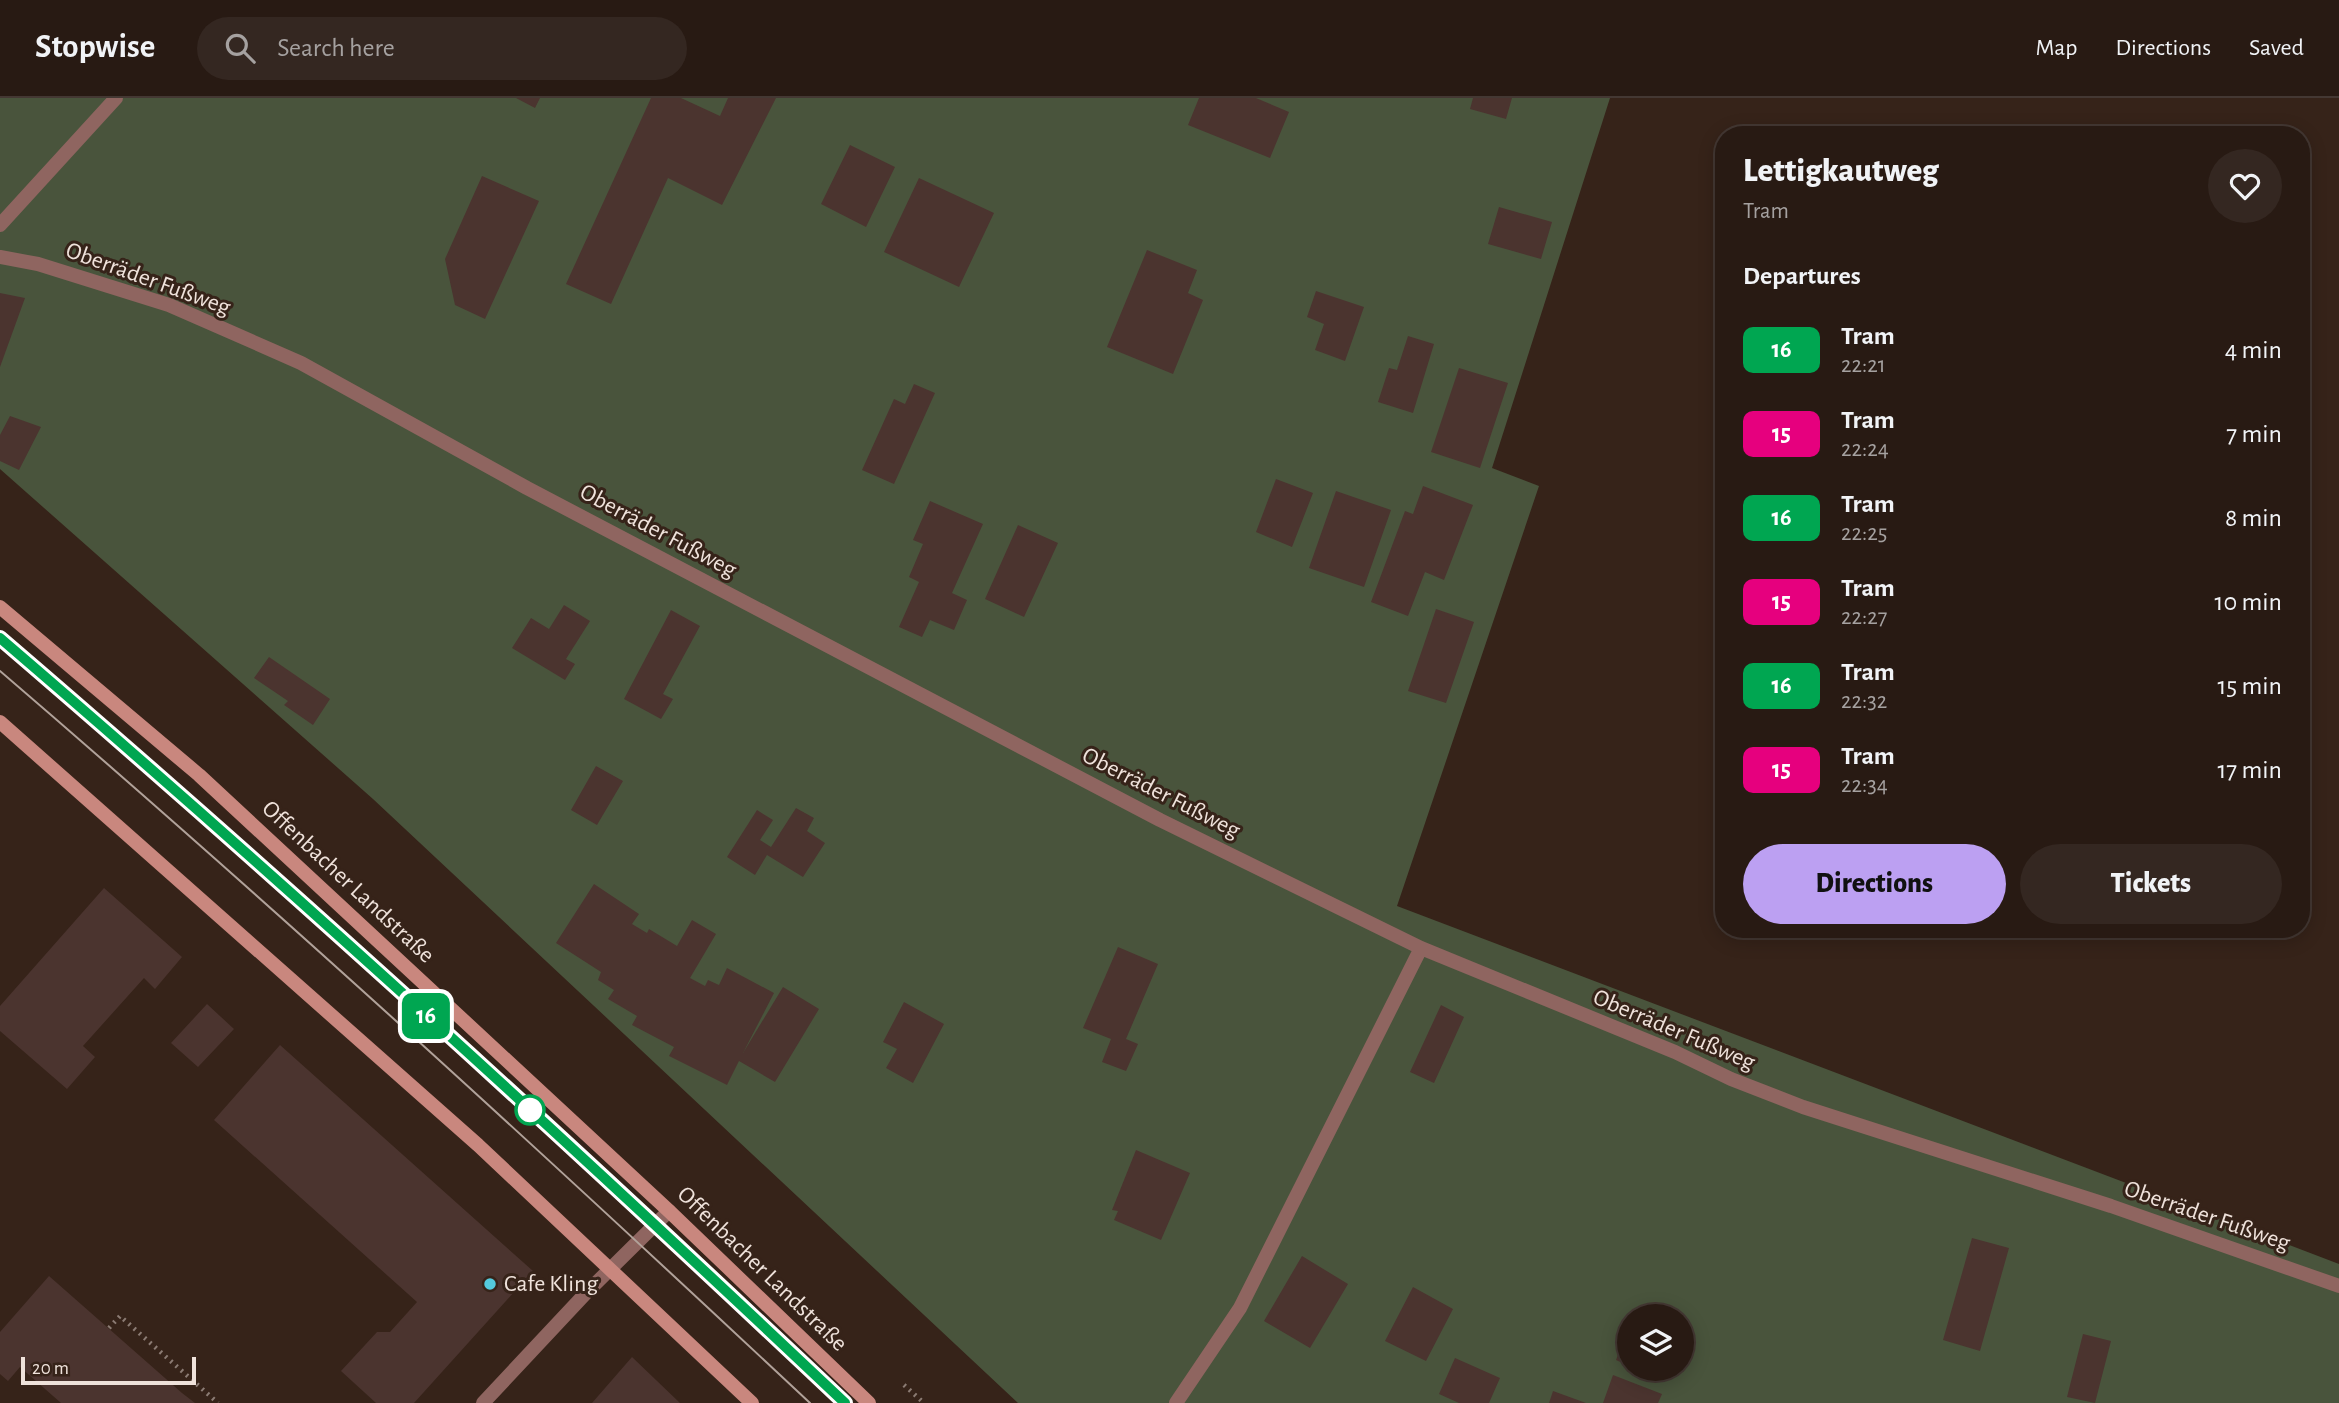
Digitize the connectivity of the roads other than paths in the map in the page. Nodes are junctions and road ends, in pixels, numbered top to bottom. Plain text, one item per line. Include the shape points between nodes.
1 (116, 98) edge
2 (0, 225) edge
3 (0, 257) edge
4 (0, 607) edge
5 (0, 722) edge
6 (1421, 948) junction
7 (669, 1212) junction
8 (609, 1270) junction
9 (2339, 1286) edge
10 (483, 1403) edge
11 (752, 1403) edge
12 (869, 1403) edge
13 (1176, 1403) edge

1 - 2 street
3 - 6 street, Oberräder Fußweg via 38,264 169,305 301,363 527,488 1148,814
4 - 7 main road, Offenbacher Landstraße via 199,775
5 - 8 main road via 478,1145
6 - 9 street, Oberräder Fußweg via 1802,1107
6 - 13 street via 1240,1308
7 - 8 street
7 - 12 main road, Offenbacher Landstraße
8 - 10 street
8 - 11 main road

